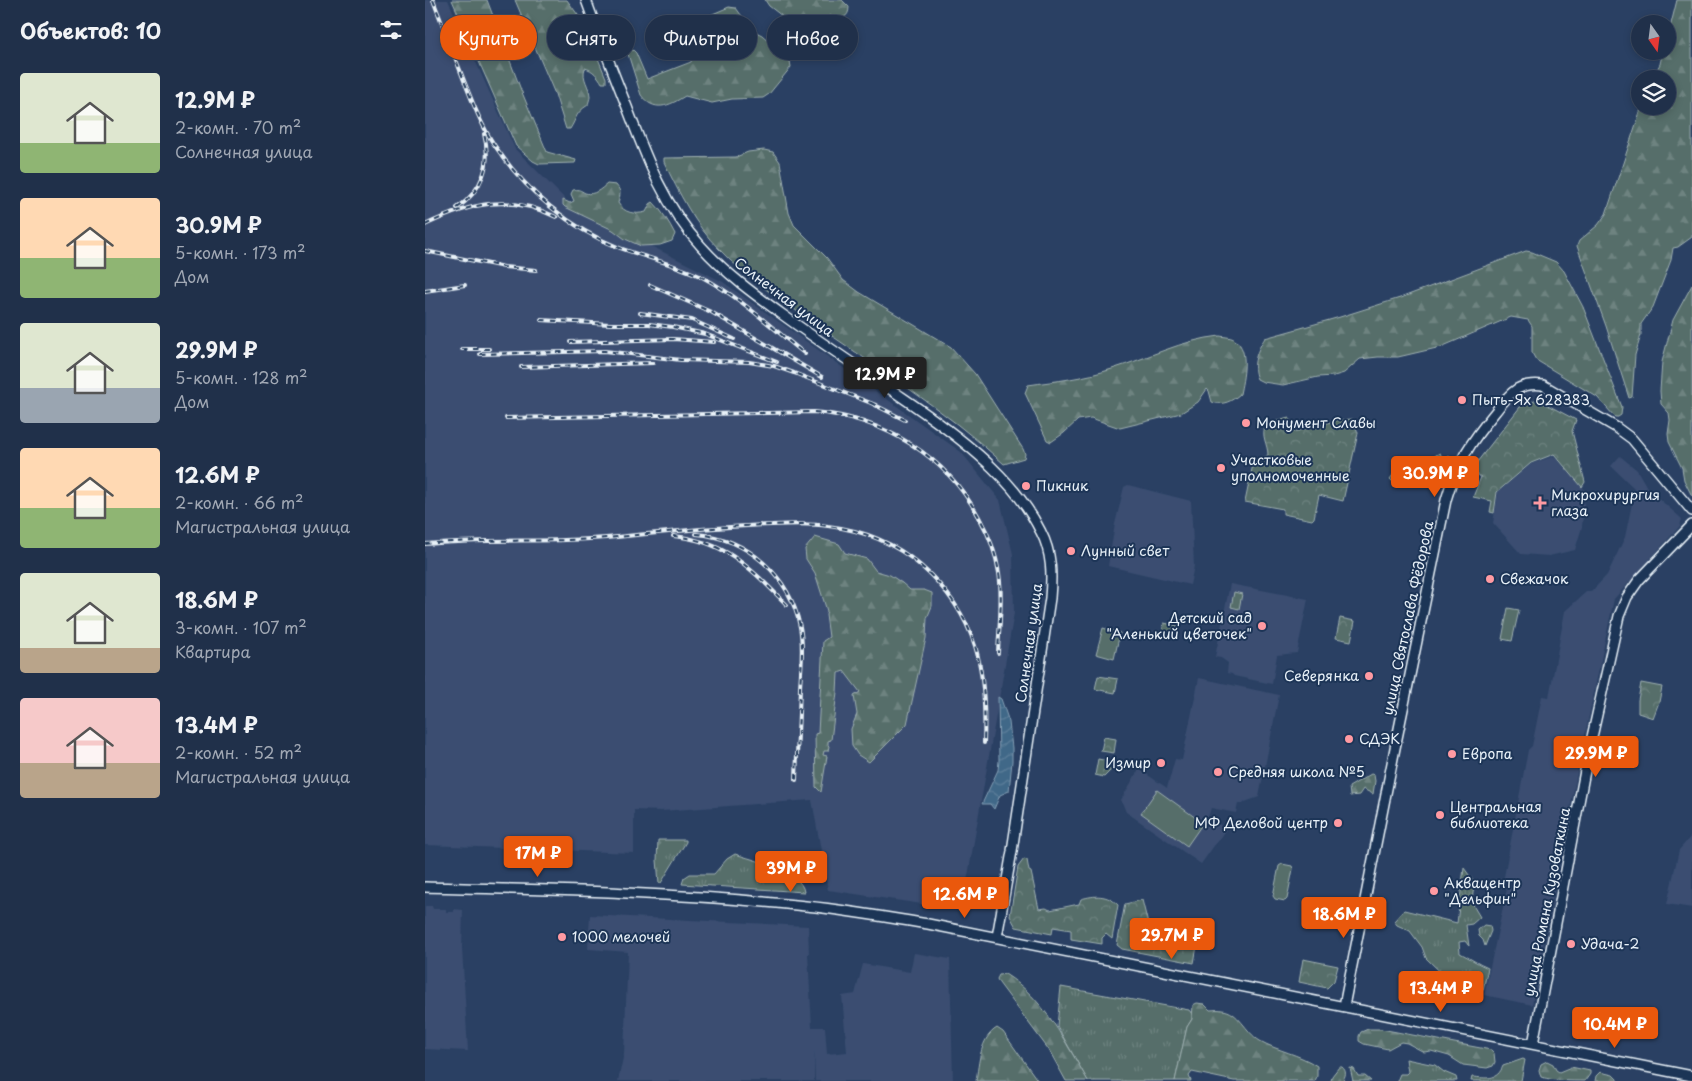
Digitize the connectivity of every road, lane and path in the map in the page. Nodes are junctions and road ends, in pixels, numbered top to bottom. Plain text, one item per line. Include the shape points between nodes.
1 (586, 0) edge
2 (1692, 511) edge
3 (1692, 525) edge
4 (425, 887) edge
5 (997, 937) junction
6 (1344, 1006) junction
7 (1533, 1044) junction
8 (1692, 1076) edge

1 - 5 street, Солнечная улица via 650,168 670,205 701,247 754,294 970,447 1013,490 1041,532 1049,554 1050,598
2 - 6 street, улица Святослава Фёдорова via 1632,439 1543,385 1517,389 1474,439 1457,467 1446,500
3 - 7 street, улица Романа Кузоваткина via 1639,580 1619,616 1588,755
4 - 5 street via 600,892 795,905
5 - 6 street
6 - 7 street
7 - 8 street

